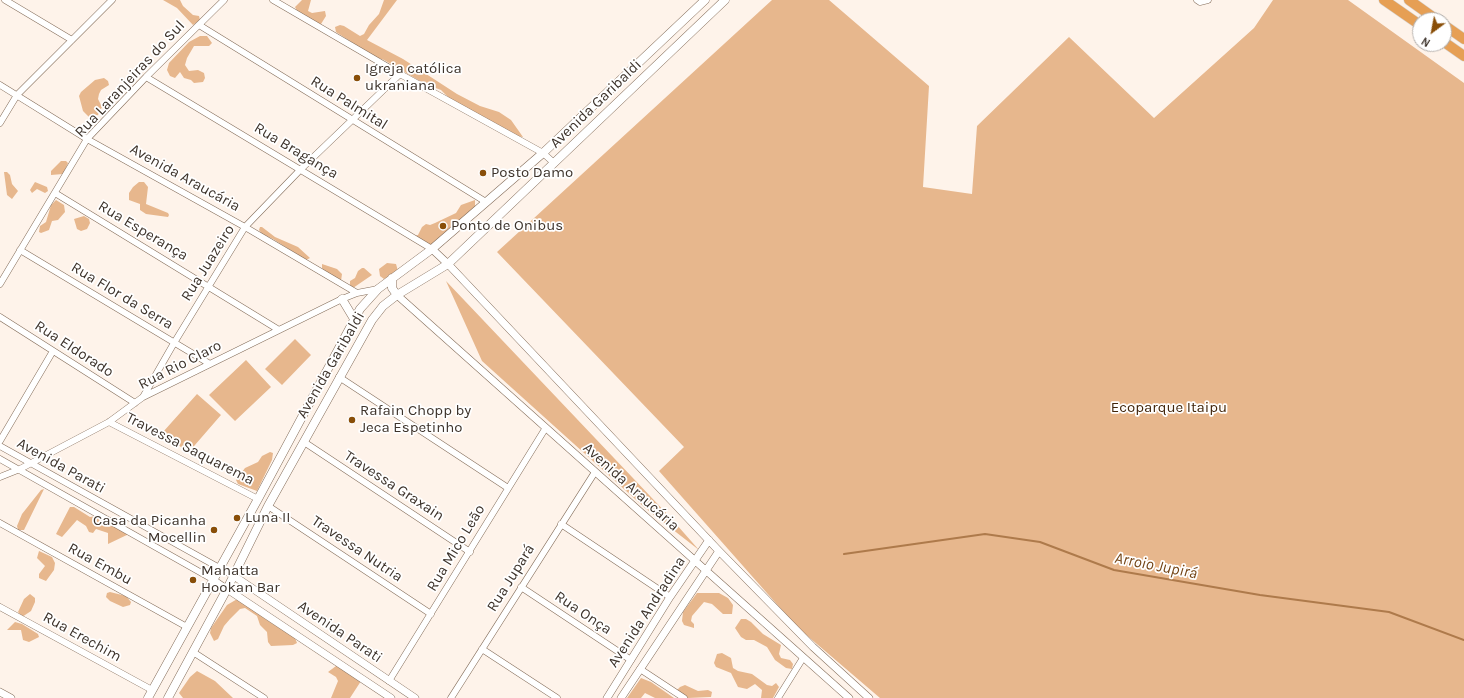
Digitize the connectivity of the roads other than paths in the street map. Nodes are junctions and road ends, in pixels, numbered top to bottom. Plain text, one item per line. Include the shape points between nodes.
1 (5, 0) edge
2 (112, 0) edge
3 (224, 0) edge
4 (272, 0) edge
5 (705, 0) edge
6 (725, 0) edge
7 (1197, 0) edge
8 (1208, 0) edge
9 (1384, 0) edge
10 (1409, 0) edge
11 (1426, 12) edge
12 (1412, 19) edge
13 (199, 25) junction
14 (677, 27) junction
15 (1452, 31) edge
16 (686, 37) junction
17 (1464, 39) edge
18 (72, 40) junction
19 (1452, 48) edge
20 (1464, 56) edge
21 (400, 74) junction
22 (146, 77) junction
23 (0, 86) edge
24 (17, 95) junction
25 (351, 120) junction
26 (0, 123) edge
27 (87, 139) junction
28 (543, 153) junction
29 (554, 164) junction
30 (301, 169) junction
31 (55, 193) junction
32 (486, 202) junction
33 (245, 227) junction
34 (432, 249) junction
35 (20, 250) junction
36 (448, 264) junction
37 (392, 278) junction
38 (0, 284) edge
39 (209, 285) junction
40 (378, 289) junction
41 (357, 293) junction
42 (397, 295) junction
43 (342, 299) junction
44 (0, 317) edge
45 (354, 318) junction
46 (279, 330) junction
47 (174, 343) junction
48 (53, 351) junction
49 (210, 364) junction
50 (339, 377) junction
51 (143, 397) junction
52 (134, 403) junction
53 (109, 422) junction
54 (546, 429) junction
55 (0, 441) edge
56 (304, 442) junction
57 (0, 446) edge
58 (0, 458) edge
59 (29, 464) junction
60 (20, 469) junction
61 (595, 472) junction
62 (0, 477) edge
63 (508, 488) junction
64 (258, 499) junction
65 (268, 506) junction
66 (0, 523) edge
67 (561, 524) junction
68 (709, 540) junction
69 (719, 551) junction
70 (470, 552) junction
71 (695, 561) junction
72 (221, 568) junction
73 (705, 570) junction
74 (234, 576) junction
75 (214, 580) junction
76 (521, 587) junction
77 (227, 589) junction
78 (670, 597) junction
79 (0, 607) edge
80 (431, 614) junction
81 (186, 627) junction
82 (482, 649) junction
83 (193, 652) junction
84 (803, 658) junction
85 (630, 660) junction
86 (640, 669) junction
87 (389, 681) junction
88 (152, 690) junction
89 (148, 698) edge
90 (168, 698) edge
91 (264, 698) edge
92 (390, 698) edge
93 (415, 698) edge
94 (450, 698) edge
95 (557, 698) edge
96 (607, 698) edge
97 (621, 698) edge
98 (684, 698) edge
99 (778, 698) edge
100 (849, 698) edge
101 (869, 698) edge

1 - 18 street
2 - 18 street
3 - 13 street, Rua Laranjeiras do Sul
4 - 21 street
5 - 14 main road, Avenida Garibaldi
6 - 16 main road, Avenida Garibaldi
7 - 8 street
9 - 12 highway
10 - 11 highway
13 - 22 street, Rua Laranjeiras do Sul
13 - 25 street, Rua Palmital
14 - 16 main road
14 - 28 main road, Avenida Garibaldi
15 - 17 highway
16 - 29 main road, Avenida Garibaldi
18 - 24 street
19 - 20 highway
21 - 25 street, Rua Juazeiro
21 - 28 street
22 - 27 street, Rua Laranjeiras do Sul
22 - 30 street, Rua Bragança
23 - 24 street, Avenida Araucária
24 - 26 street
24 - 27 street, Avenida Araucária
25 - 30 street, Rua Juazeiro
25 - 32 street, Rua Palmital
27 - 31 street, Rua Laranjeiras do Sul
27 - 33 street, Avenida Araucária
28 - 29 street
28 - 32 main road, Avenida Garibaldi
29 - 36 main road, Avenida Garibaldi
30 - 33 street, Rua Juazeiro
30 - 34 street, Rua Bragança
31 - 35 street, Rua Laranjeiras do Sul
31 - 39 street, Rua Esperança
32 - 34 main road, Avenida Garibaldi
33 - 39 street, Rua Juazeiro
33 - 41 street, Avenida Araucária
34 - 36 street, Avenida Araucária
34 - 37 main road, Avenida Garibaldi
35 - 38 street, Rua Laranjeiras do Sul
35 - 47 street, Rua Flor da Serra
36 - 42 main road, Avenida Garibaldi
36 - 68 street, Avenida Araucária
37 - 40 main road, Avenida Garibaldi
37 - 42 main road via 392,288
39 - 46 street, Rua Esperança
39 - 47 street, Rua Juazeiro
40 - 41 street, Rua Rio Claro
40 - 45 main road, Avenida Garibaldi
41 - 43 street, Rua Rio Claro
42 - 50 main road, Avenida Garibaldi via 383,306 372,320
42 - 54 street, Avenida Araucária
43 - 45 main road
43 - 46 street, Rua Rio Claro
44 - 48 street, Rua Eldorado
45 - 64 main road, Avenida Garibaldi
46 - 49 street, Rua Rio Claro
47 - 49 street, Rua Flor da Serra
47 - 51 street, Rua Juazeiro
48 - 52 street, Rua Eldorado
48 - 55 street
49 - 51 street, Rua Rio Claro
50 - 56 main road, Avenida Garibaldi
50 - 63 street
51 - 52 street, Rua Rio Claro
52 - 53 street, Rua Rio Claro
53 - 59 street, Rua Rio Claro
53 - 64 street, Travessa Saquarema
54 - 61 street, Avenida Araucária
54 - 63 street, Rua Mico Leão
56 - 65 main road, Avenida Garibaldi
56 - 70 street, Travessa Graxain
57 - 59 street, Avenida Parati
58 - 60 street, Avenida Parati
59 - 60 street, Rua Rio Claro
59 - 72 street, Avenida Parati
60 - 62 street, Rua Rio Claro
60 - 75 street, Avenida Parati
61 - 67 street, Rua Jupará
61 - 71 street, Avenida Araucária
63 - 70 street, Rua Mico Leão
64 - 72 main road, Avenida Garibaldi
65 - 74 main road, Avenida Garibaldi
65 - 80 street, Travessa Nutria
66 - 81 street, Rua Embu
67 - 76 street, Rua Jupará
67 - 78 street
68 - 69 street, Avenida Araucária
68 - 71 street, Avenida Andradina
69 - 73 street, Avenida Andradina
69 - 101 street, Avenida Araucária via 813,647
70 - 80 street, Rua Mico Leão
71 - 73 street, Avenida Araucária
71 - 78 street, Avenida Andradina
72 - 74 street, Avenida Parati
72 - 75 main road, Avenida Garibaldi
73 - 84 street, Avenida Araucária
73 - 86 street, Avenida Andradina
74 - 77 main road, Avenida Garibaldi
74 - 87 street, Avenida Parati
75 - 77 street, Avenida Parati
75 - 81 main road, Avenida Garibaldi
76 - 82 street, Rua Jupará
76 - 85 street, Rua Onça
77 - 83 main road, Avenida Garibaldi
77 - 92 street, Avenida Parati
78 - 85 street, Avenida Andradina
79 - 88 street, Rua Erechim
80 - 87 street, Rua Mico Leão
81 - 88 main road, Avenida Garibaldi
82 - 94 street, Rua Jupará
82 - 95 street
83 - 90 main road, Avenida Garibaldi
83 - 91 street
84 - 99 street
84 - 100 street, Avenida Araucária
85 - 96 street, Avenida Andradina
86 - 97 street, Avenida Andradina
86 - 98 street
87 - 93 street, Avenida Parati
88 - 89 main road, Avenida Garibaldi

